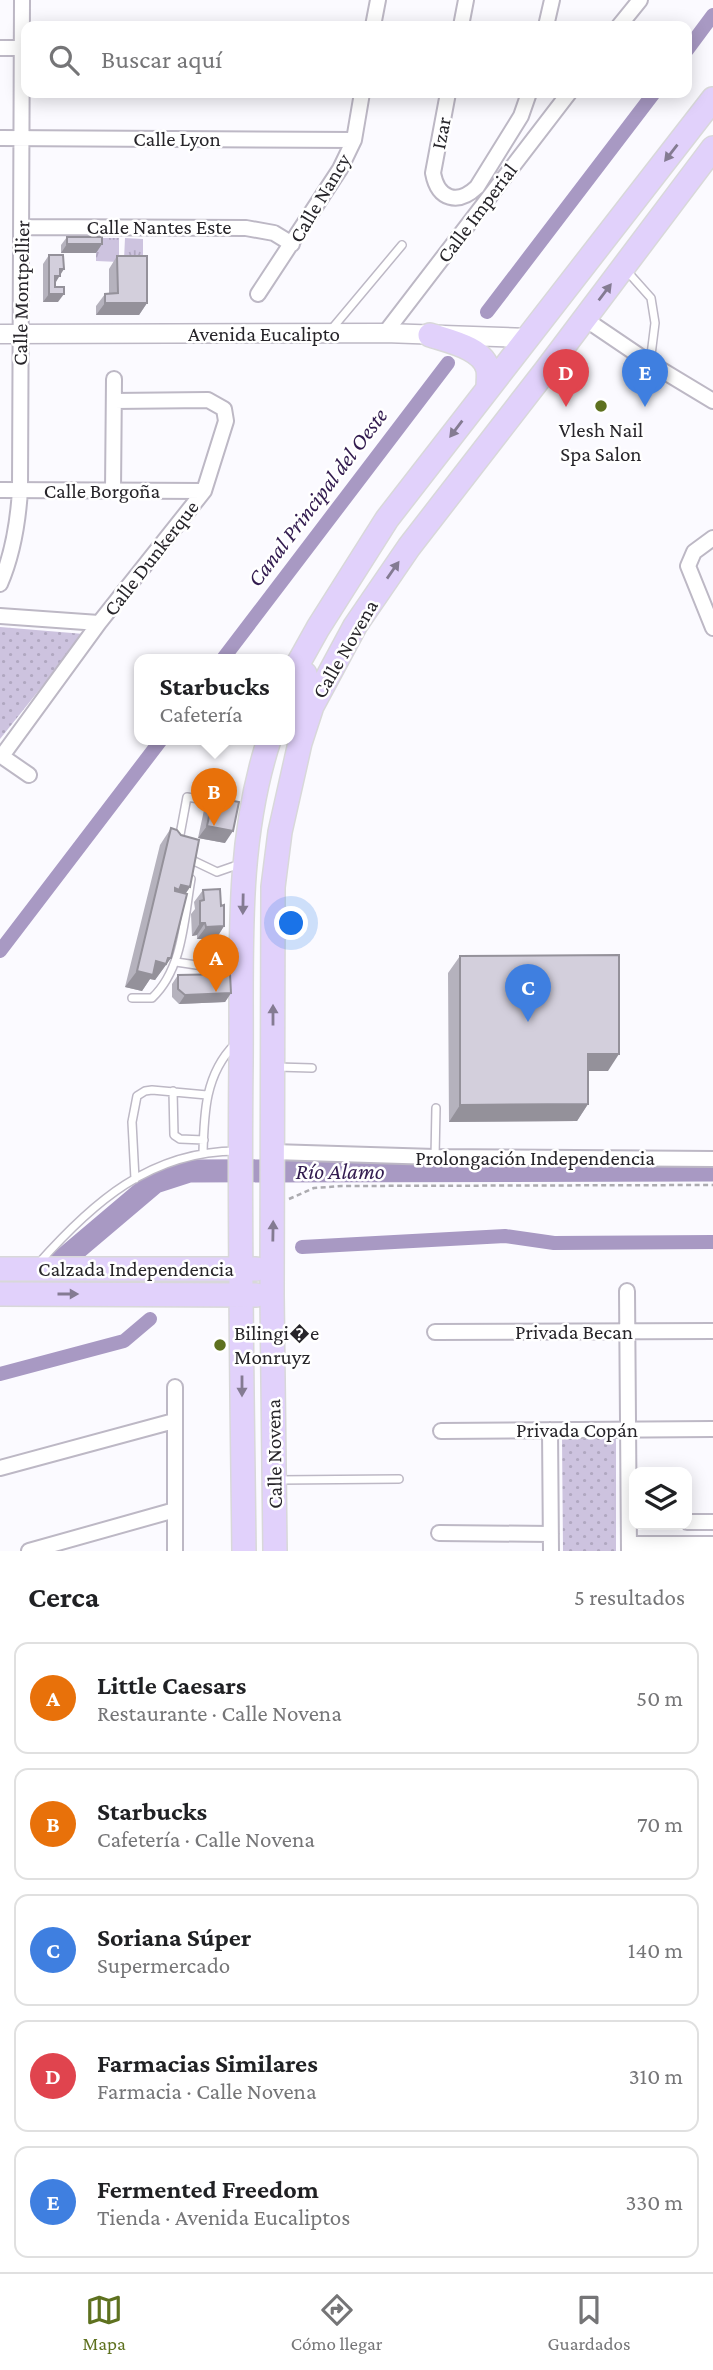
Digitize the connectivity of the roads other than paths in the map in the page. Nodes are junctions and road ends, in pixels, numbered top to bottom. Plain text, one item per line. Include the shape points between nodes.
1 (22, 0) edge
2 (379, 0) edge
3 (466, 0) edge
4 (552, 0) edge
5 (640, 0) edge
6 (23, 21) edge
7 (374, 21) edge
8 (462, 21) edge
9 (547, 21) edge
10 (624, 21) edge
11 (0, 48) edge
12 (21, 48) edge
13 (23, 98) edge
14 (361, 98) edge
15 (447, 98) edge
16 (527, 98) edge
17 (565, 98) edge
18 (713, 99) edge
19 (0, 138) edge
20 (23, 138) junction
21 (354, 140) junction
22 (713, 148) edge
23 (22, 227) junction
24 (292, 244) junction
25 (402, 245) dead end
26 (624, 267) junction
27 (258, 294) dead end
28 (585, 319) junction
29 (385, 333) junction
30 (0, 334) edge
31 (22, 334) junction
32 (327, 334) junction
33 (430, 335) junction
34 (528, 338) junction
35 (650, 363) junction
36 (114, 379) dead end
37 (636, 381) dead end
38 (488, 388) junction
39 (114, 401) junction
40 (713, 401) edge
41 (0, 490) edge
42 (20, 491) junction
43 (113, 491) junction
44 (204, 491) junction
45 (713, 538) edge
46 (0, 583) edge
47 (342, 593) junction
48 (0, 617) edge
49 (99, 623) junction
50 (713, 628) edge
51 (295, 672) edge
52 (295, 699) edge
53 (295, 738) edge
54 (268, 745) edge
55 (280, 745) edge
56 (293, 745) edge
57 (1, 756) edge
58 (29, 775) dead end
59 (226, 803) edge
60 (194, 861) junction
61 (245, 862) junction
62 (273, 887) junction
63 (176, 962) junction
64 (242, 972) junction
65 (132, 998) dead end
66 (241, 1039) junction
67 (273, 1067) junction
68 (312, 1068) dead end
69 (173, 1091) junction
70 (206, 1095) junction
71 (240, 1104) junction
72 (436, 1108) dead end
73 (204, 1140) junction
74 (203, 1153) junction
75 (241, 1155) junction
76 (273, 1155) junction
77 (435, 1157) junction
78 (713, 1159) edge
79 (135, 1179) junction
80 (242, 1268) junction
81 (0, 1269) edge
82 (34, 1269) junction
83 (272, 1269) junction
84 (627, 1291) dead end
85 (0, 1294) edge
86 (242, 1295) junction
87 (272, 1295) junction
88 (713, 1331) edge
89 (435, 1332) dead end
90 (626, 1332) junction
91 (175, 1387) dead end
92 (174, 1421) junction
93 (628, 1429) junction
94 (713, 1429) edge
95 (441, 1430) dead end
96 (550, 1430) junction
97 (629, 1467) edge
98 (0, 1468) edge
99 (399, 1479) dead end
100 (274, 1480) junction
101 (175, 1510) junction
102 (692, 1522) edge
103 (713, 1522) edge
104 (630, 1530) edge
105 (439, 1533) dead end
106 (551, 1534) junction
107 (713, 1544) edge
108 (629, 1548) edge
109 (29, 1551) edge
110 (175, 1551) edge
111 (244, 1551) edge
112 (275, 1551) edge
113 (551, 1551) edge

1 - 6 street, Calle Montpellier
2 - 7 street
3 - 8 street
4 - 9 street
5 - 10 street
11 - 12 street
13 - 20 street, Calle Montpellier
14 - 21 street, Calle Nancy
15 - 16 street, Izar via 433,173 441,192 459,198 477,187
17 - 29 street, Calle Imperial
18 -> 34 main road, Calle Novena
19 - 20 street, Calle Lyon
20 - 21 street, Calle Lyon
20 - 23 street, Calle Montpellier
21 - 24 street, Calle Nancy
22 - 26 main road, Calle Novena
23 - 24 street, Calle Nantes Este via 246,228 274,233
23 - 31 street, Calle Montpellier
24 - 27 street, Calle Nancy
25 - 32 lane
28 -> 26 main road, Calle Novena
26 - 35 lane via 651,298 655,323
28 - 35 street
53 -> 28 main road, Calle Novena via 355,626 409,547 553,375
29 - 32 street, Avenida Eucalipto
29 - 33 street, Avenida Eucalipto
30 - 31 street, Avenida Eucalipto
31 - 32 street, Avenida Eucalipto
31 - 42 street, Calle Montpellier
33 - 34 street, Avenida Eucalipto
33 - 38 main road via 484,360
34 - 38 main road, Calle Novena
35 - 37 lane
35 - 40 street
36 - 39 street
38 -> 47 main road, Calle Novena via 387,519
39 - 43 street
39 - 44 street, Calle Dunkerque via 208,400 224,409 226,421
41 - 42 street, Calle Borgoña
42 - 43 street, Calle Borgoña
42 - 46 street, Calle Montpellier via 18,521
43 - 44 street, Calle Borgoña
44 - 49 street, Calle Dunkerque
45 - 50 street via 694,552 688,566
47 - 51 main road, Calle Novena
47 - 52 main road via 339,610
48 - 49 street
49 - 57 street, Calle Dunkerque
54 - 61 main road, Calle Novena via 246,806
55 - 62 main road via 262,854
56 - 62 main road, Calle Novena
57 - 58 street
59 - 60 lane via 187,797 178,840
60 - 61 lane via 218,872
60 - 63 lane
61 -> 64 main road, Calle Novena
67 -> 62 main road, Calle Novena
63 - 64 lane
63 - 65 lane via 164,987 152,998
64 - 66 main road, Calle Novena
66 - 70 lane via 222,1060
66 - 71 main road, Calle Novena
67 - 68 lane
67 - 76 main road, Calle Novena
69 - 70 lane
69 - 73 lane via 176,1138
69 - 79 lane via 145,1091 137,1096 132,1122
70 - 73 lane
71 - 75 main road, Calle Novena
71 - 76 main road via 258,1139
72 - 77 lane
73 - 74 lane
74 - 75 lane
74 - 79 lane
75 - 80 main road, Calle Novena
76 - 77 street, Prolongación Independencia
83 -> 76 main road, Calle Novena
77 - 78 street, Prolongación Independencia
79 - 82 lane via 82,1216
80 - 82 main road, Calzada Independencia
80 - 83 main road, Calzada Independencia
80 - 86 main road, Calle Novena
81 - 82 main road, Calzada Independencia
83 - 87 main road, Calle Novena
84 - 90 street
85 -> 86 main road, Calzada Independencia
86 - 87 main road, Calzada Independencia
86 -> 111 main road, Calle Novena
87 - 100 main road, Calle Novena
88 - 90 street, Privada Becan
89 - 90 street, Privada Becan
90 - 93 street
91 - 92 street
92 - 98 street
92 - 101 street
93 - 94 street, Privada Copán
93 - 96 street, Privada Copán
93 - 97 street
95 - 96 street, Privada Copán
96 - 106 street
99 - 100 lane
100 - 112 main road, Calle Novena
101 - 109 street
101 - 110 street
102 - 103 street
104 - 108 street
105 - 106 street
106 - 113 street
107 - 108 street

